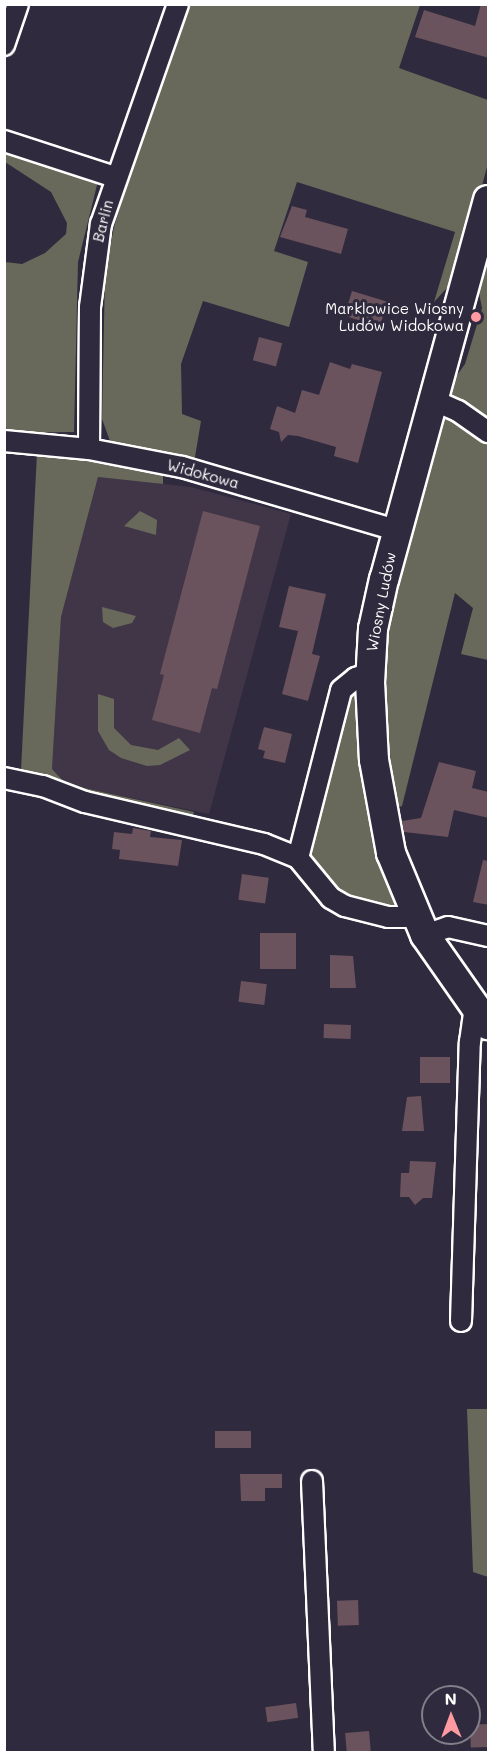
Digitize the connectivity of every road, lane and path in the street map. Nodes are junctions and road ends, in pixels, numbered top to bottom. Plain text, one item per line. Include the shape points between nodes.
1 (18, 4) edge
2 (178, 4) edge
3 (4, 45) edge
4 (4, 141) edge
5 (115, 177) junction
6 (489, 200) edge
7 (433, 400) junction
8 (489, 432) edge
9 (4, 441) edge
10 (89, 449) junction
11 (396, 530) junction
12 (370, 673) junction
13 (4, 778) edge
14 (298, 858) junction
15 (420, 926) junction
16 (489, 936) edge
17 (482, 1016) edge
18 (461, 1321) dead end
19 (312, 1481) dead end
20 (324, 1752) edge

1 - 3 street
2 - 5 street, Barlin
4 - 5 street
5 - 10 street, Barlin via 93,267
6 - 7 street, Wiosny Ludów
7 - 8 street
7 - 11 street, Wiosny Ludów
9 - 10 street, Widokowa
10 - 11 street, Widokowa via 182,467
11 - 12 street, Wiosny Ludów via 376,613
12 - 14 street via 341,690
12 - 15 street, Wiosny Ludów via 374,760 383,820
13 - 14 street via 43,786 85,802 264,843
14 - 15 street via 332,898 345,906
15 - 16 street via 448,927
15 - 17 street, Wiosny Ludów
17 - 18 street via 470,1042
19 - 20 street

